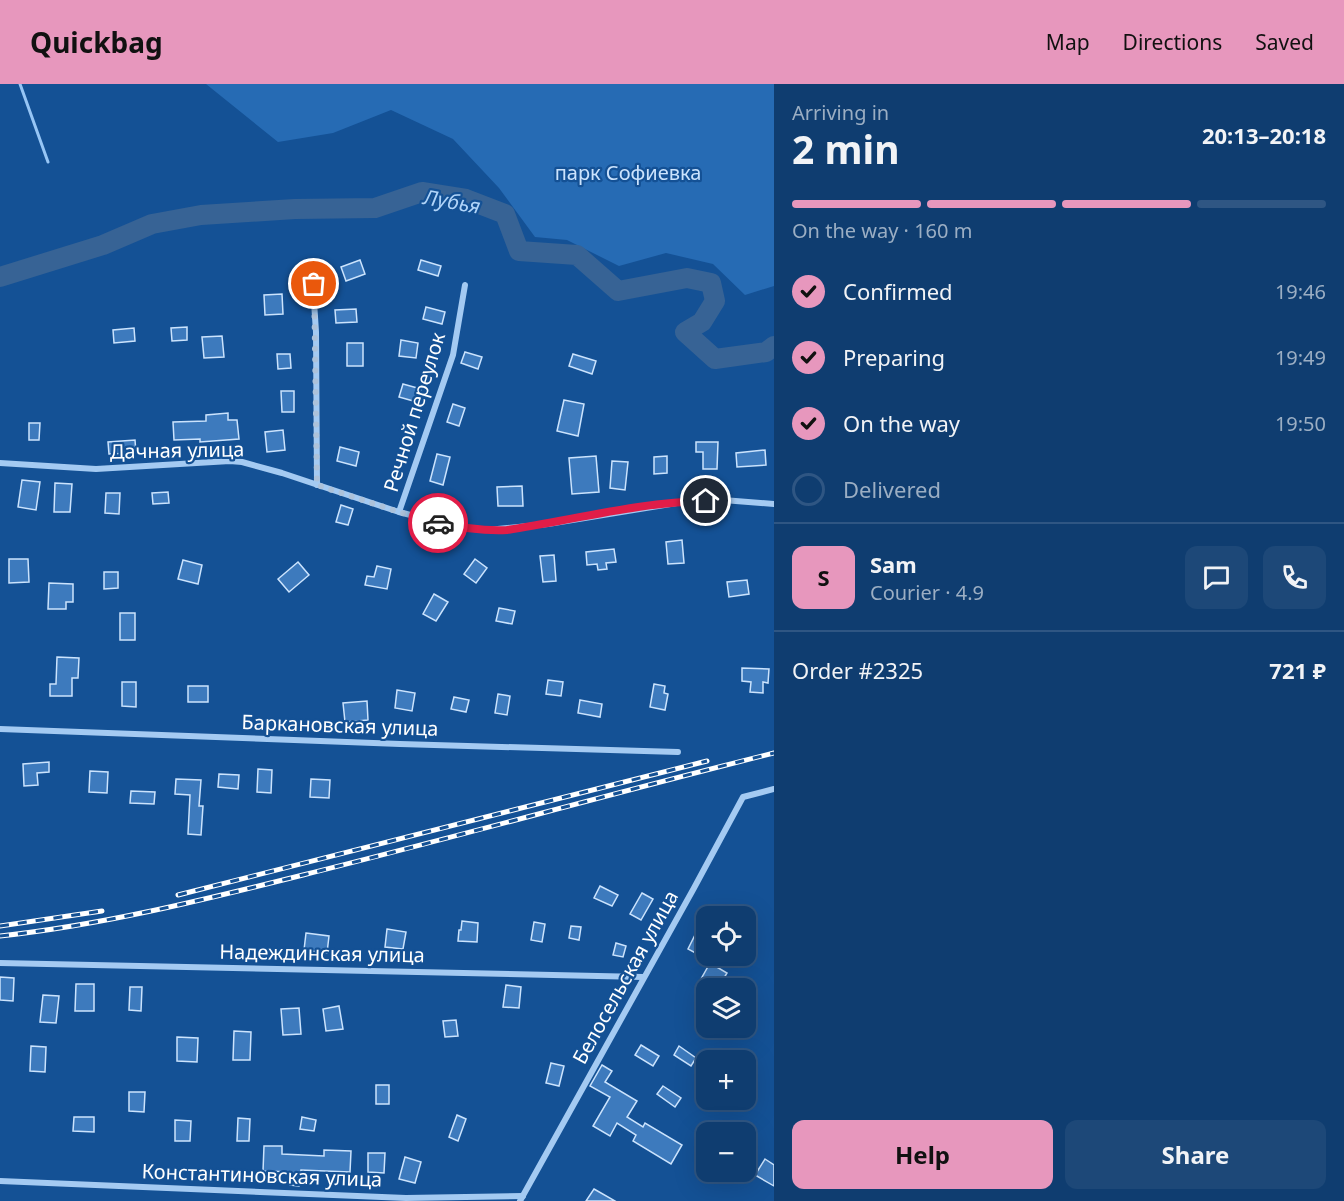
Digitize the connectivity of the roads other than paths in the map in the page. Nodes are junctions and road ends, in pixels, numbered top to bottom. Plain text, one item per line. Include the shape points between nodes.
1 (312, 271) dead end
2 (465, 285) dead end
3 (0, 463) edge
4 (317, 485) junction
5 (774, 504) edge
6 (399, 512) junction
7 (0, 729) edge
8 (678, 752) dead end
9 (774, 789) edge
10 (0, 963) edge
11 (644, 977) junction
12 (0, 1181) edge
13 (522, 1198) edge

1 - 4 street
2 - 6 street, Речной переулок via 453,355
3 - 4 street, Дачная улица via 96,469 230,461 260,466
4 - 6 street, Дачная улица
5 - 6 street, Дачная улица via 689,501 488,530 460,528
7 - 8 street, Баркановская улица
9 - 11 street, Белосельская улица via 742,797
10 - 11 street, Надеждинская улица
11 - 13 street, Белосельская улица
12 - 13 street, Константиновская улица via 406,1198

